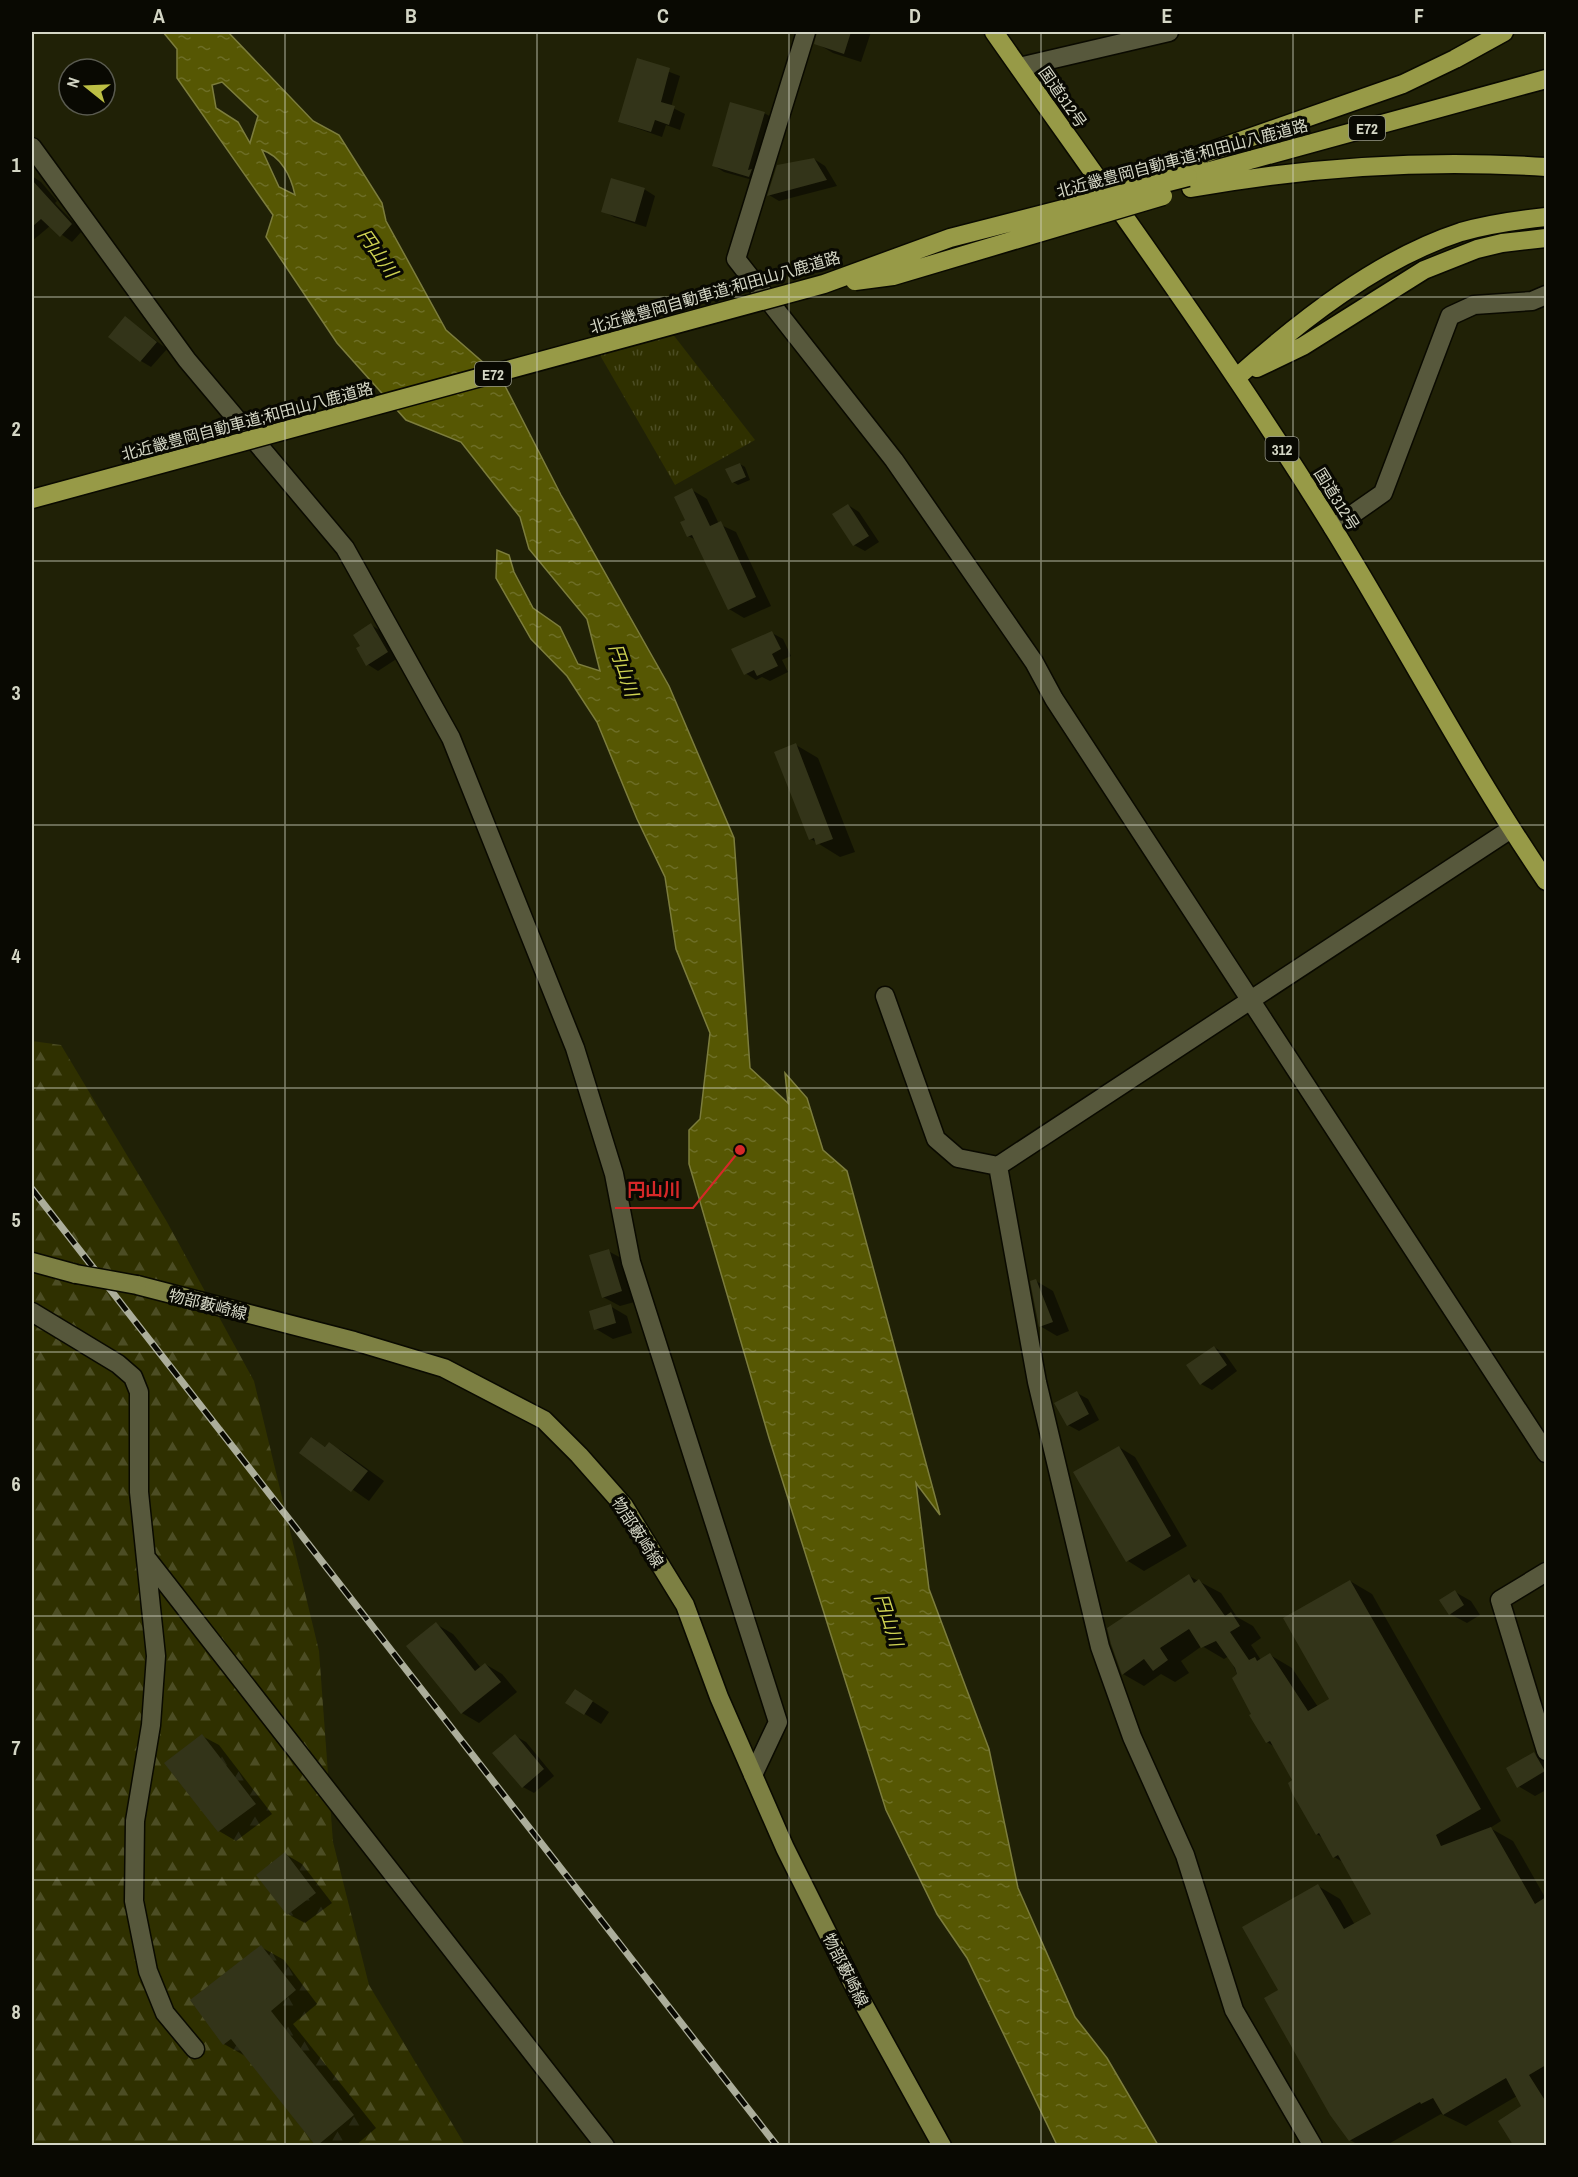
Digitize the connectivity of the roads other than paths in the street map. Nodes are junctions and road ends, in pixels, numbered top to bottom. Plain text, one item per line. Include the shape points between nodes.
1 (806, 32) edge
2 (994, 32) edge
3 (1169, 32) edge
4 (1504, 32) edge
5 (1019, 67) junction
6 (1546, 79) edge
7 (32, 147) edge
8 (1546, 167) edge
9 (1187, 175) junction
10 (1546, 217) edge
11 (1546, 238) edge
12 (825, 284) junction
13 (1546, 295) edge
14 (1236, 378) junction
15 (32, 499) edge
16 (1333, 528) junction
17 (1511, 829) junction
18 (1546, 881) edge
19 (885, 996) dead end
20 (1250, 998) junction
21 (998, 1166) junction
22 (32, 1262) edge
23 (32, 1312) edge
24 (1546, 1453) edge
25 (148, 1560) junction
26 (1546, 1572) edge
27 (1546, 1751) edge
28 (753, 1775) junction
29 (195, 2049) dead end
30 (605, 2145) edge
31 (942, 2145) edge
32 (1313, 2145) edge

1 - 20 street via 736,259 894,459 1034,662 1054,699
2 - 5 highway, 国道312号 / 312
3 - 5 street
4 - 9 highway via 1403,84
5 - 14 highway, 国道312号 / 312
6 - 9 highway, 北近畿豊岡自動車道;和田山八鹿道路 / E72
7 - 28 street via 187,360 345,548 451,738 575,1048 614,1174 631,1262 778,1722
8 - 9 highway via 1452,163 1278,174
9 - 12 highway, 北近畿豊岡自動車道;和田山八鹿道路 / E72, bridge via 950,238
9 - 12 highway, bridge via 893,276
10 - 14 highway via 1462,232 1412,253 1294,328
11 - 14 highway via 1477,249 1424,270 1303,346
12 - 15 highway, 北近畿豊岡自動車道;和田山八鹿道路 / E72, bridge
13 - 16 street via 1532,300 1474,305 1450,316 1383,493
14 - 16 highway, 国道312号 / 312
16 - 17 highway, 国道312号 / 312
17 - 18 highway, 国道312号 / 312
17 - 20 street
19 - 21 street via 936,1139 958,1158
20 - 21 street
20 - 24 street
21 - 32 street via 1037,1382 1100,1647 1132,1737 1185,1855 1234,2010
22 - 28 main road, 物部藪崎線, bridge via 354,1341 444,1368 544,1420 624,1506 685,1605
23 - 25 street via 133,1377 140,1392 140,1492
25 - 29 street via 156,1656 151,1725 135,1821 134,1901 148,1971 160,2002
25 - 30 street
26 - 27 street via 1500,1600
28 - 31 main road, 物部藪崎線 via 859,1996

